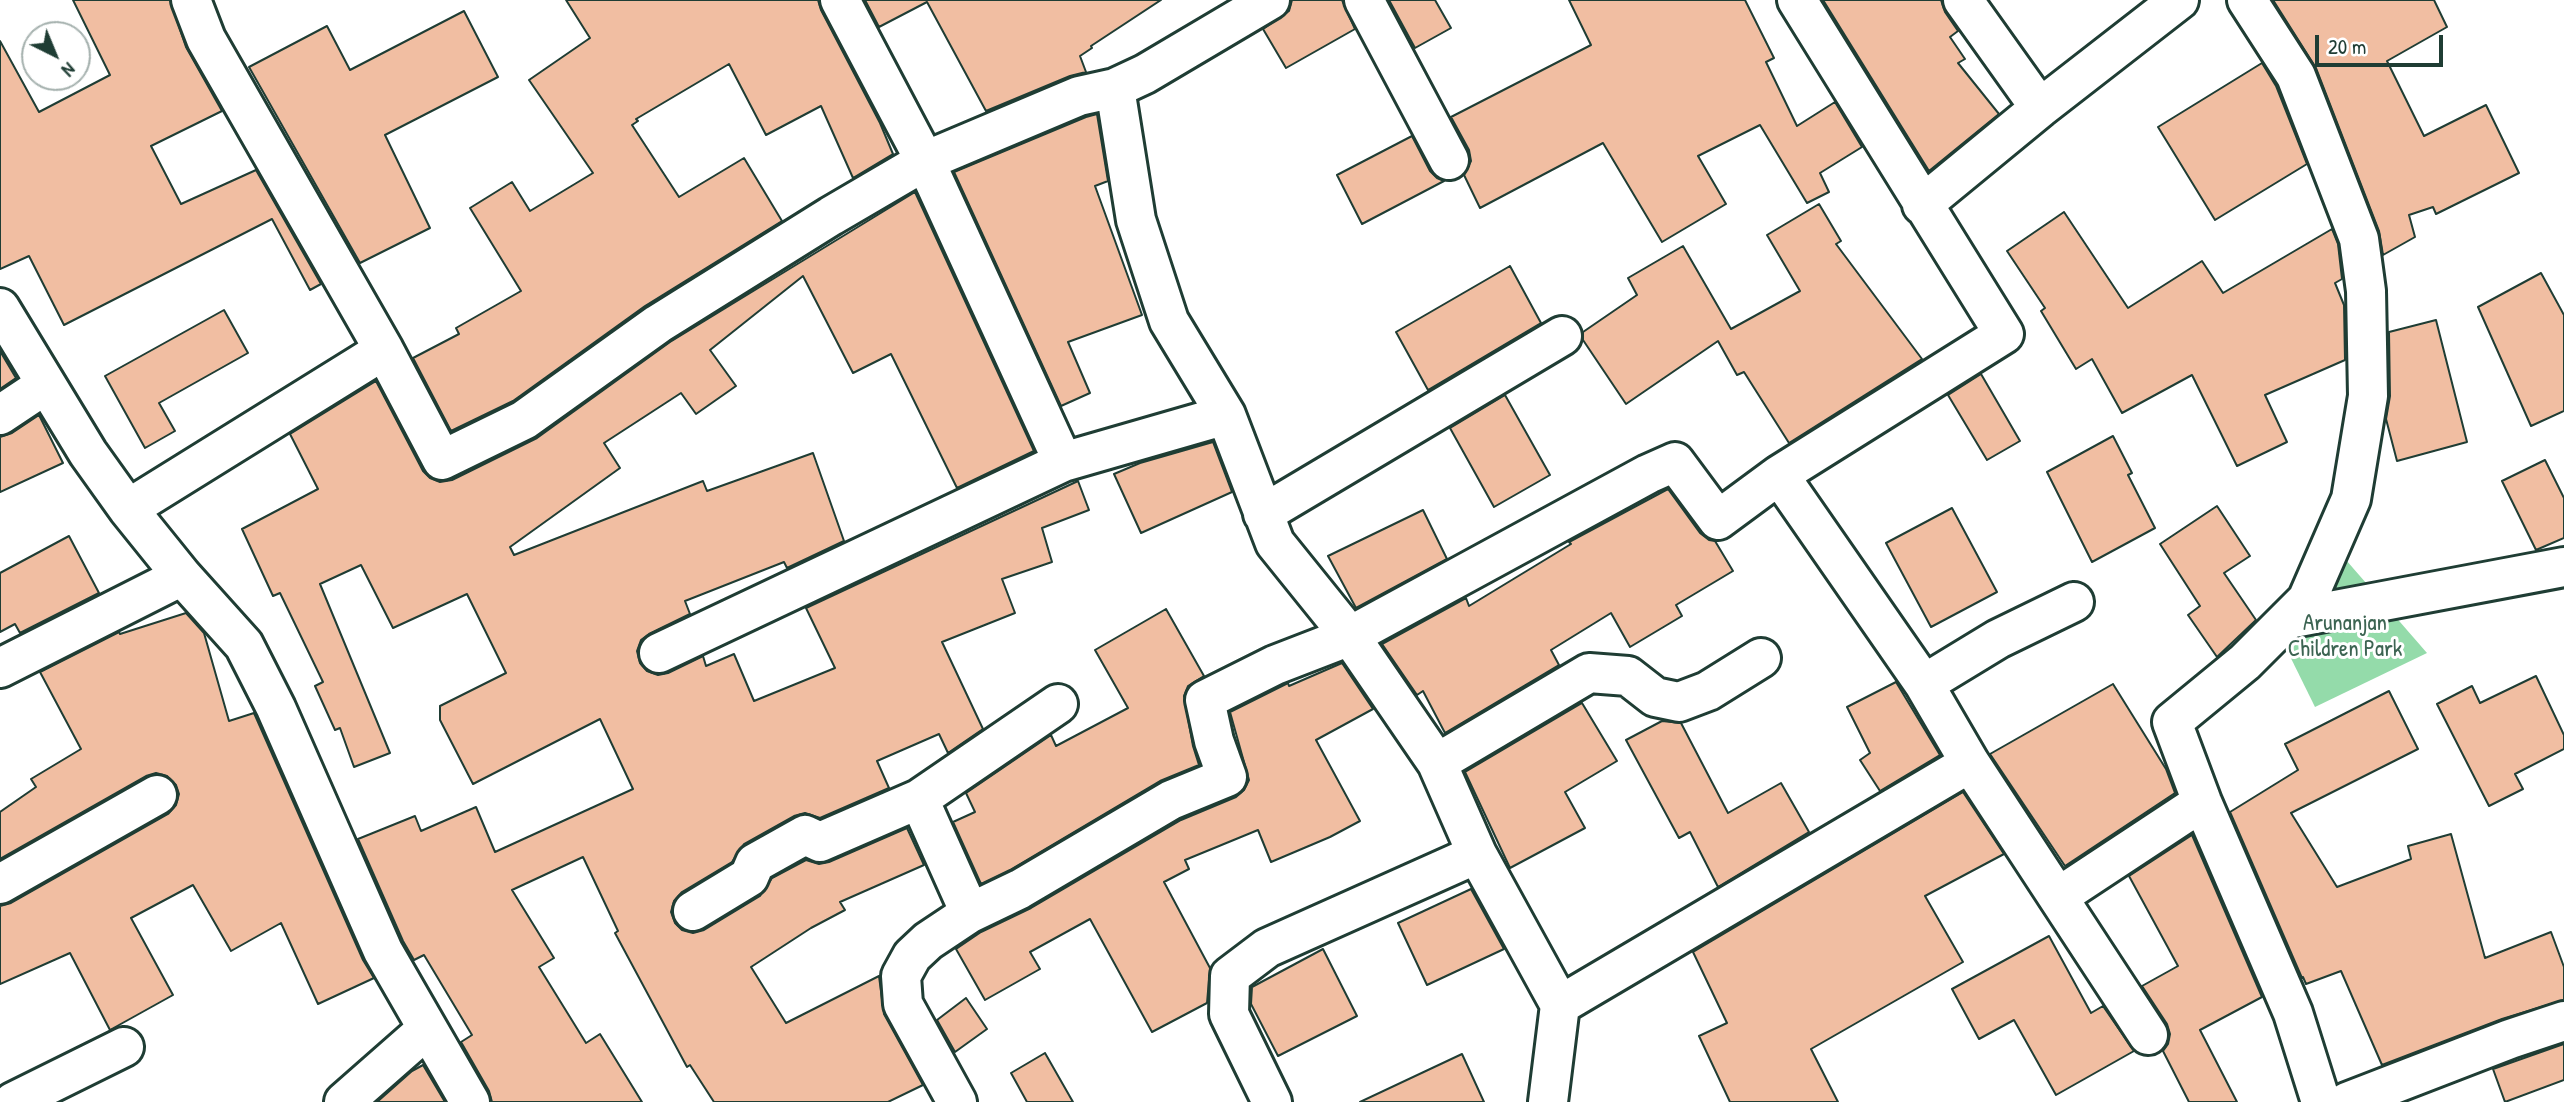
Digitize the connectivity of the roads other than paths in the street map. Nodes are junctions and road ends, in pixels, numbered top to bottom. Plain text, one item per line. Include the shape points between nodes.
1 (191, 0) edge
2 (840, 0) edge
3 (1270, 0) edge
4 (1364, 0) edge
5 (1797, 0) edge
6 (1963, 0) edge
7 (2179, 0) edge
8 (2247, 0) edge
9 (1115, 88) junction
10 (2040, 108) junction
11 (1449, 160) dead end
12 (925, 161) junction
13 (1922, 205) junction
14 (0, 308) edge
15 (1562, 336) dead end
16 (384, 351) junction
17 (45, 385) junction
18 (0, 415) edge
19 (1226, 415) junction
20 (1063, 462) junction
21 (1779, 475) junction
22 (128, 509) junction
23 (1264, 514) junction
24 (2564, 567) edge
25 (182, 576) junction
26 (2074, 602) dead end
27 (2288, 619) junction
28 (1350, 636) junction
29 (659, 653) dead end
30 (1761, 657) dead end
31 (0, 668) edge
32 (1924, 684) junction
33 (1058, 705) dead end
34 (1437, 763) junction
35 (1970, 763) junction
36 (157, 795) dead end
37 (919, 799) junction
38 (2202, 802) junction
39 (1478, 854) junction
40 (0, 884) edge
41 (2058, 897) junction
42 (693, 911) dead end
43 (970, 913) junction
44 (1560, 1005) junction
45 (2564, 1021) edge
46 (427, 1029) junction
47 (2148, 1035) dead end
48 (124, 1047) dead end
49 (13, 1102) edge
50 (344, 1102) edge
51 (470, 1102) edge
52 (957, 1102) edge
53 (1272, 1102) edge
54 (1548, 1102) edge
55 (2321, 1102) edge
56 (2347, 1102) edge

1 - 16 street via 206,38
2 - 12 street
3 - 9 street
4 - 11 street
5 - 13 street
6 - 10 street
7 - 10 street
8 - 27 street via 2296,76 2359,239 2366,291 2368,396 2351,499 2307,600
9 - 12 street via 1079,96
9 - 19 street via 1136,220 1169,321
10 - 13 street
12 - 16 street via 658,324 524,420 442,460
12 - 20 street
13 - 21 street via 2004,334
14 - 17 street
15 - 23 street
16 - 22 street
17 - 18 street
17 - 22 street
19 - 20 street
19 - 23 street
20 - 29 street
21 - 28 street via 1718,520 1675,461
21 - 32 street
22 - 25 street
23 - 28 street via 1275,543
24 - 27 street
25 - 31 street
25 - 46 street via 244,645 383,951
26 - 32 street via 1998,639
27 - 38 street via 2245,662 2172,722
28 - 34 street
28 - 43 street via 1275,665 1205,700 1227,777 1171,800 1020,889
30 - 34 street via 1708,691 1679,702 1655,696 1628,676 1590,673
32 - 35 street
33 - 37 street
34 - 39 street
35 - 41 street
35 - 44 street
36 - 40 street
37 - 42 street via 820,842 805,835 755,863 749,877
37 - 43 street
38 - 41 street
38 - 55 street via 2294,1013
39 - 44 street
39 - 53 street via 1267,948 1230,976 1228,1014
41 - 47 street
43 - 52 street via 928,941 912,956 901,976 903,1004
44 - 54 street
45 - 56 street
46 - 50 street
46 - 51 street
48 - 49 street

